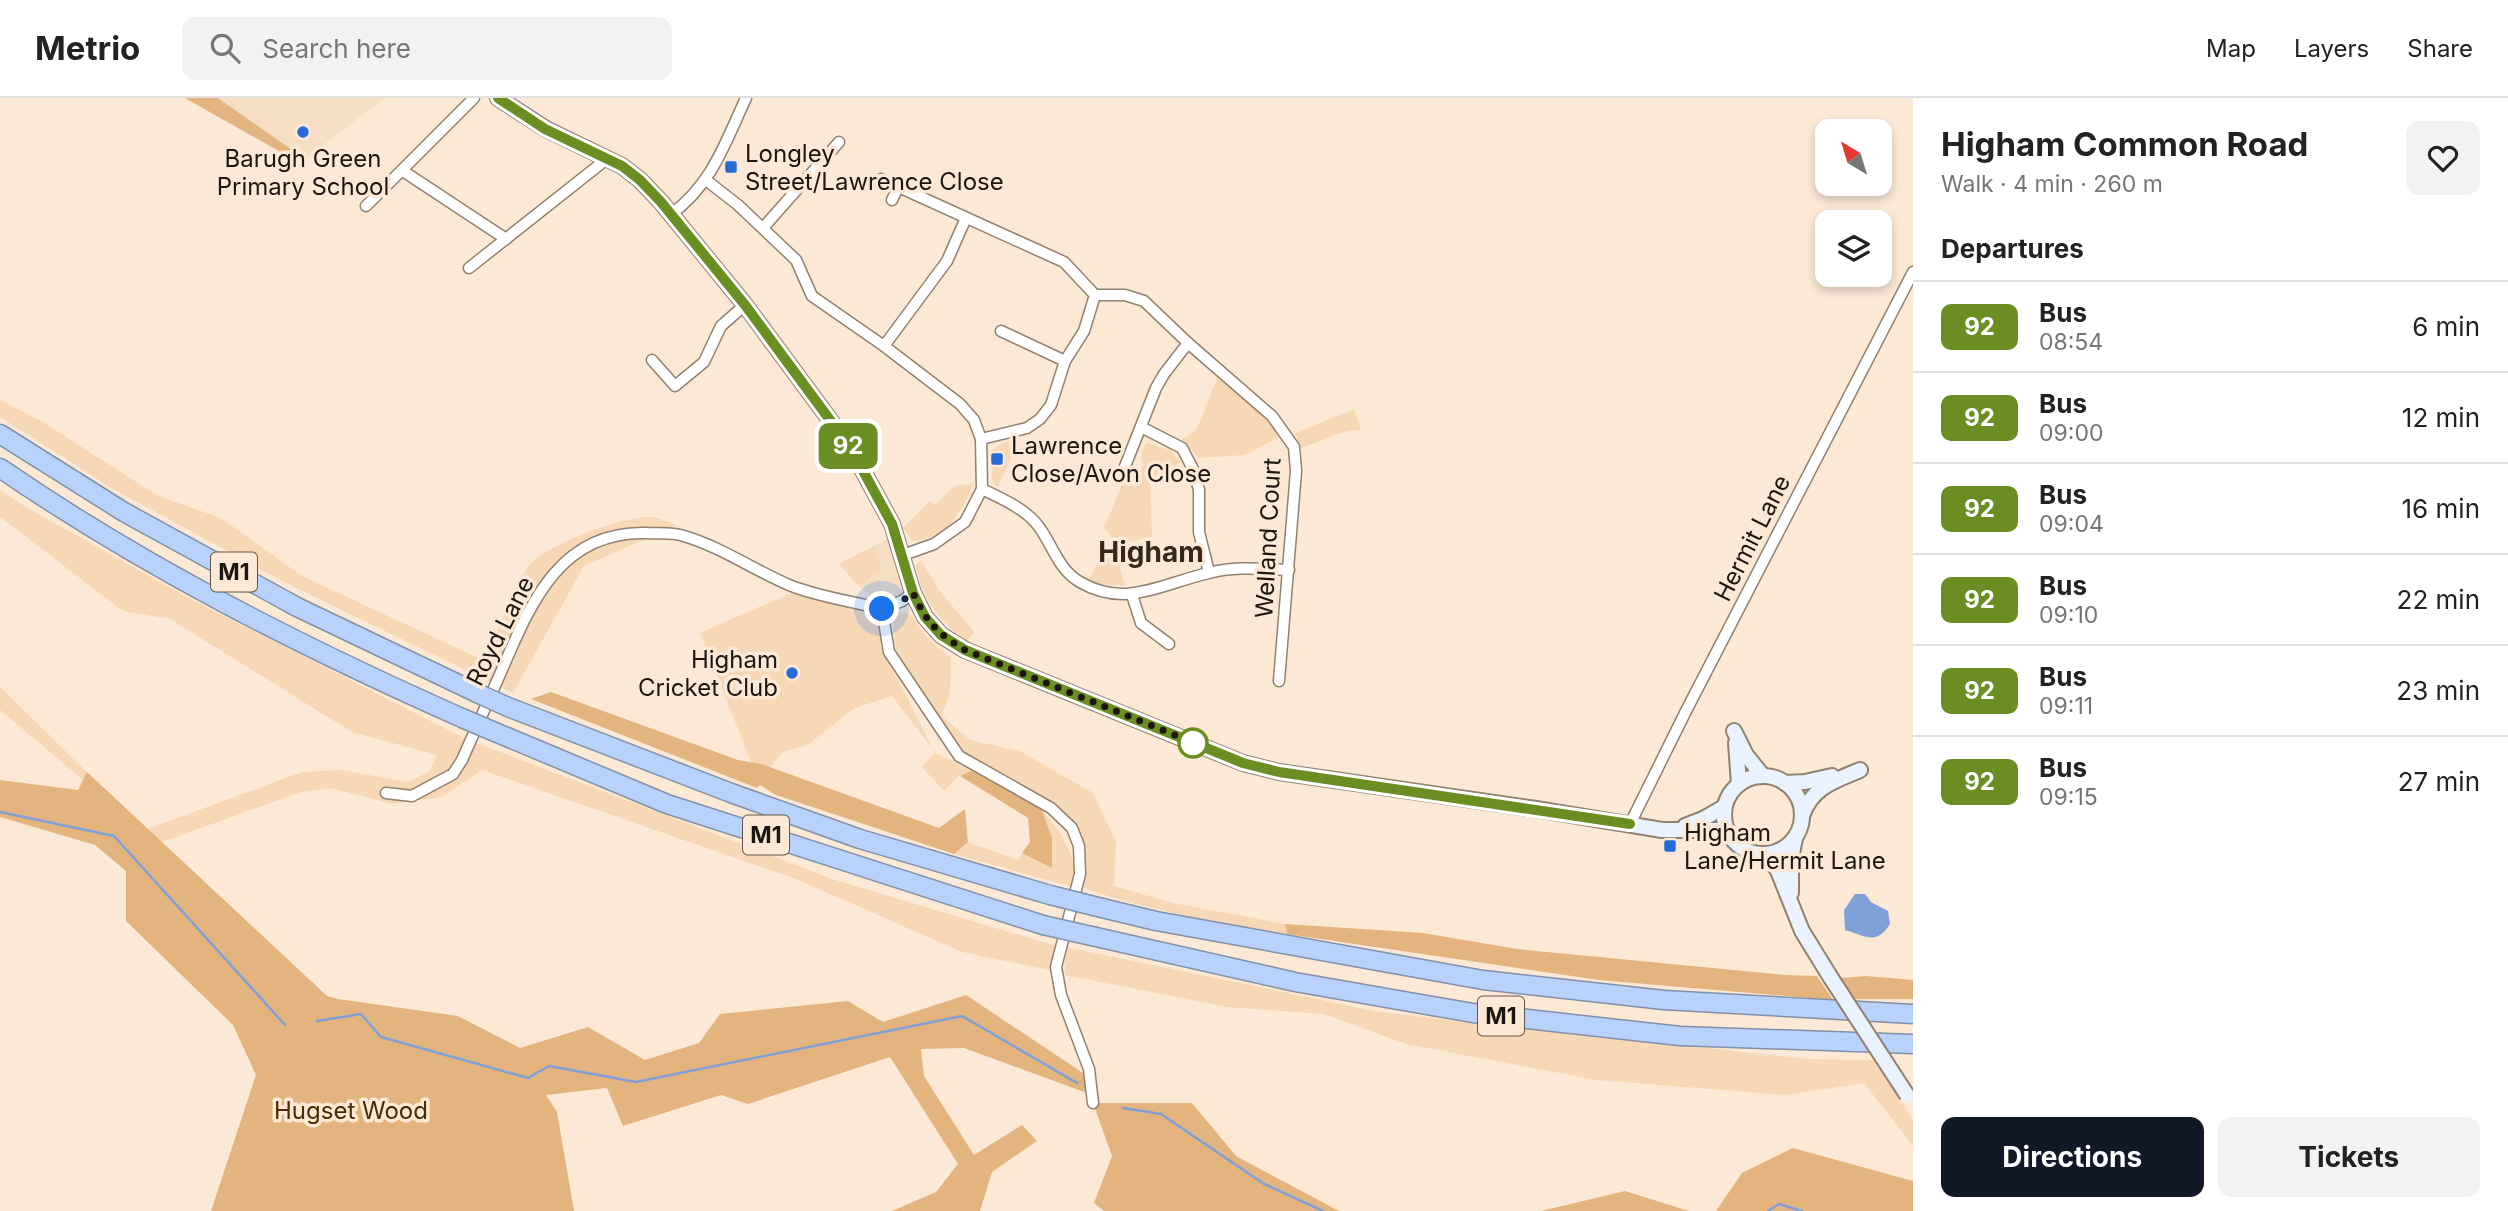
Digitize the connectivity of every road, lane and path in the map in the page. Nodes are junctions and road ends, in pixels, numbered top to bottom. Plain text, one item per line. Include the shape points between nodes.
1 (474, 98) edge
2 (498, 98) edge
3 (744, 99) edge
4 (839, 142) dead end
5 (608, 158) junction
6 (403, 171) junction
7 (881, 179) dead end
8 (706, 180) junction
9 (898, 187) junction
10 (892, 200) dead end
11 (366, 206) dead end
12 (670, 215) junction
13 (966, 218) junction
14 (762, 228) junction
15 (506, 239) junction
16 (469, 268) dead end
17 (1913, 272) edge
18 (1095, 295) junction
19 (745, 305) junction
20 (1001, 331) dead end
21 (1188, 343) junction
22 (884, 346) junction
23 (652, 360) dead end
24 (1066, 361) junction
25 (1141, 427) junction
26 (0, 434) edge
27 (981, 439) junction
28 (0, 468) edge
29 (1122, 474) dead end
30 (982, 489) junction
31 (903, 555) junction
32 (1289, 570) junction
33 (1209, 572) junction
34 (913, 593) junction
35 (1132, 595) junction
36 (882, 609) junction
37 (1170, 644) dead end
38 (1279, 681) dead end
39 (1763, 776) junction
40 (1785, 783) junction
41 (1739, 784) junction
42 (386, 793) dead end
43 (1724, 807) junction
44 (1802, 816) junction
45 (1630, 824) junction
46 (1726, 830) junction
47 (1671, 831) junction
48 (1795, 838) junction
49 (1768, 855) junction
50 (1794, 912) junction
51 (1913, 1014) edge
52 (1913, 1044) edge
53 (1910, 1099) edge
54 (1093, 1103) dead end

1 - 6 street
2 - 5 street via 545,129
3 - 8 street
4 - 14 street
5 - 12 street via 640,180
5 - 15 street
6 - 11 street
6 - 15 street
7 - 9 street
8 - 12 street
8 - 14 street
9 - 10 street
9 - 13 street
12 - 19 street
13 - 18 street via 1064,262
13 - 22 street via 947,261
14 - 22 street via 796,260 812,296
15 - 16 street
17 - 45 street, Hermit Lane
18 - 21 street, Welland Court via 1144,300
18 - 24 street via 1084,331
19 - 23 street via 721,326 704,362 675,386
19 - 31 street via 850,447 892,524
20 - 24 street
21 - 25 street via 1164,374
21 - 32 street, Welland Court via 1272,416 1294,447
22 - 27 street via 960,404 974,420
24 - 27 street via 1051,405 1040,419 1027,428
25 - 29 street
25 - 33 street via 1182,448 1194,471 1199,532
26 - 51 highway, M1, bridge via 124,512 297,607 477,693 860,839 1102,908 1483,980 1664,1000
27 - 30 street
28 - 52 highway, M1, bridge via 148,563 373,679 462,718 667,804 1043,925 1295,982 1474,1013 1680,1036
30 - 31 street via 965,522 934,544
30 - 35 street via 1023,510 1078,581 1104,593
31 - 34 street
32 - 33 street
32 - 38 street, Welland Court
33 - 35 street
34 - 36 street
34 - 45 street via 941,635 965,650 1243,763
35 - 37 street via 1141,623
36 - 42 street, Royd Lane via 804,591 681,535 629,533 591,543 544,584 453,774 412,796
36 - 54 street via 889,652 959,757 1051,808 1072,828 1079,846 1080,874 1056,967 1089,1069
39 - 40 street
39 - 41 street
39 - 41 street via 1734,731
40 - 44 street via 1795,792
40 - 44 street via 1860,770 1820,787
41 - 43 street
43 - 46 street
43 - 47 street
44 - 48 street
45 - 47 street
46 - 47 street
46 - 49 street via 1740,848
48 - 49 street
48 - 50 street via 1790,884
49 - 50 street
50 - 53 street, bridge

